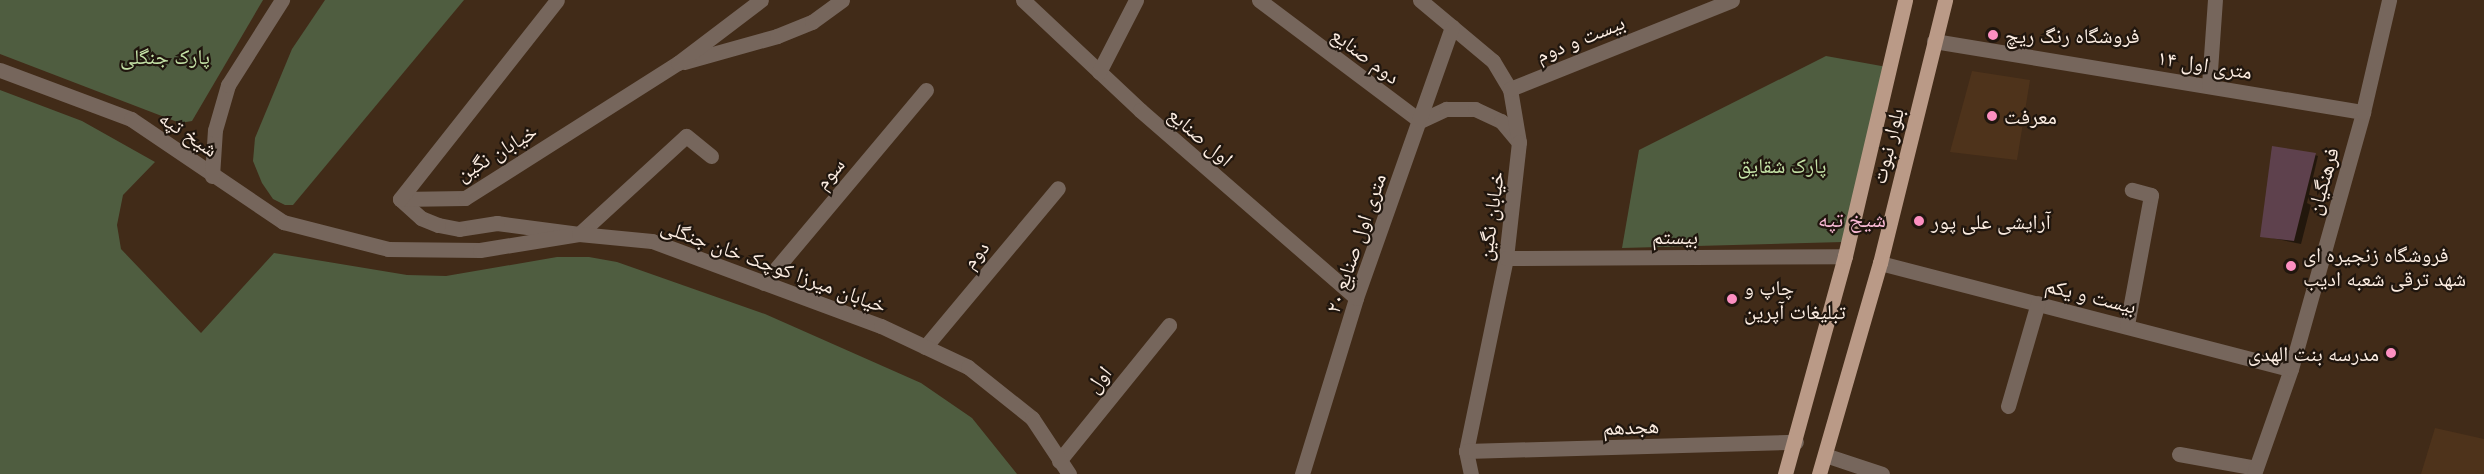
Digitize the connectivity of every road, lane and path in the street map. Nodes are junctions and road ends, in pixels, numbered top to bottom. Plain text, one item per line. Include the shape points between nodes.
1 (282, 0) edge
2 (557, 0) edge
3 (760, 0) edge
4 (842, 0) edge
5 (1023, 0) edge
6 (1136, 0) edge
7 (1259, 0) edge
8 (1420, 0) edge
9 (1732, 0) edge
10 (1904, 0) edge
11 (1945, 0) edge
12 (2215, 0) edge
13 (2389, 0) edge
14 (1452, 27) junction
15 (1934, 41) junction
16 (678, 63) junction
17 (0, 70) edge
18 (1099, 72) junction
19 (2208, 85) junction
20 (1510, 89) junction
21 (926, 90) dead end
22 (2363, 112) junction
23 (1420, 121) junction
24 (1519, 142) junction
25 (711, 156) dead end
26 (212, 176) junction
27 (1058, 188) dead end
28 (2132, 190) dead end
29 (400, 199) junction
30 (579, 234) junction
31 (1845, 256) junction
32 (1506, 258) junction
33 (1880, 263) junction
34 (764, 283) junction
35 (1356, 298) junction
36 (2038, 303) junction
37 (1169, 325) dead end
38 (2127, 325) junction
39 (926, 347) junction
40 (2291, 369) junction
41 (2008, 406) dead end
42 (1796, 442) junction
43 (1466, 451) junction
44 (2179, 453) dead end
45 (1826, 455) junction
46 (1059, 461) junction
47 (2255, 471) edge
48 (1069, 474) edge
49 (1302, 474) edge
50 (1471, 474) edge
51 (1785, 474) edge
52 (1820, 474) edge
53 (1882, 474) edge

1 - 26 street, شیخ تپه via 228,85 215,130
2 - 29 street
3 - 16 street, خیابان نگین
4 - 16 street via 812,22 777,36
5 - 18 street, اول صنایع
6 - 18 street
7 - 23 street, دوم صنایع
8 - 14 street, خیابان نگین
9 - 20 street, بیست و دوم
10 - 31 main road, بلوار نبوت
11 - 15 main road, بلوار نبوت
12 - 19 street
13 - 22 street, فرهنگیان
14 - 20 street, خیابان نگین via 1493,61
14 - 23 street, ۲۰ متری اول صنایع
15 - 19 street, ۱۴ متری اول
15 - 33 main road, بلوار نبوت
16 - 29 street, خیابان نگین via 465,198
17 - 26 street, شیخ تپه via 131,119
18 - 35 street, اول صنایع
19 - 22 street, ۱۴ متری اول
20 - 24 street, خیابان نگین
21 - 34 street, سوم
22 - 40 street, فرهنگیان
23 - 24 street via 1446,109 1475,109 1501,121
23 - 35 street, ۲۰ متری اول صنایع
24 - 32 street, خیابان نگین
25 - 30 street via 686,136
26 - 30 street, خیابان میرزا کوچک خان جنگلی via 283,222 388,249 480,250
27 - 39 street, دوم
28 - 38 street via 2151,195
29 - 30 street via 422,218 438,225 459,229 497,223
30 - 34 street, خیابان میرزا کوچک خان جنگلی via 652,241
31 - 32 street, بیستم
31 - 42 main road, بلوار نبوت
32 - 43 street, خیابان نگین
33 - 36 street, بیست و یکم
33 - 45 main road, بلوار نبوت
34 - 39 street, خیابان میرزا کوچک خان جنگلی
35 - 49 street, ۲۰ متری اول صنایع
36 - 38 street, بیست و یکم
36 - 41 street
37 - 46 street, اول
38 - 40 street, بیست و یکم
39 - 46 street, خیابان میرزا کوچک خان جنگلی via 968,368 1032,418
40 - 47 street, فرهنگیان
42 - 43 street, هجدهم
42 - 51 main road, بلوار نبوت
43 - 50 street, خیابان نگین
44 - 47 street
45 - 52 main road, بلوار نبوت
45 - 53 street
46 - 48 street, خیابان میرزا کوچک خان جنگلی

